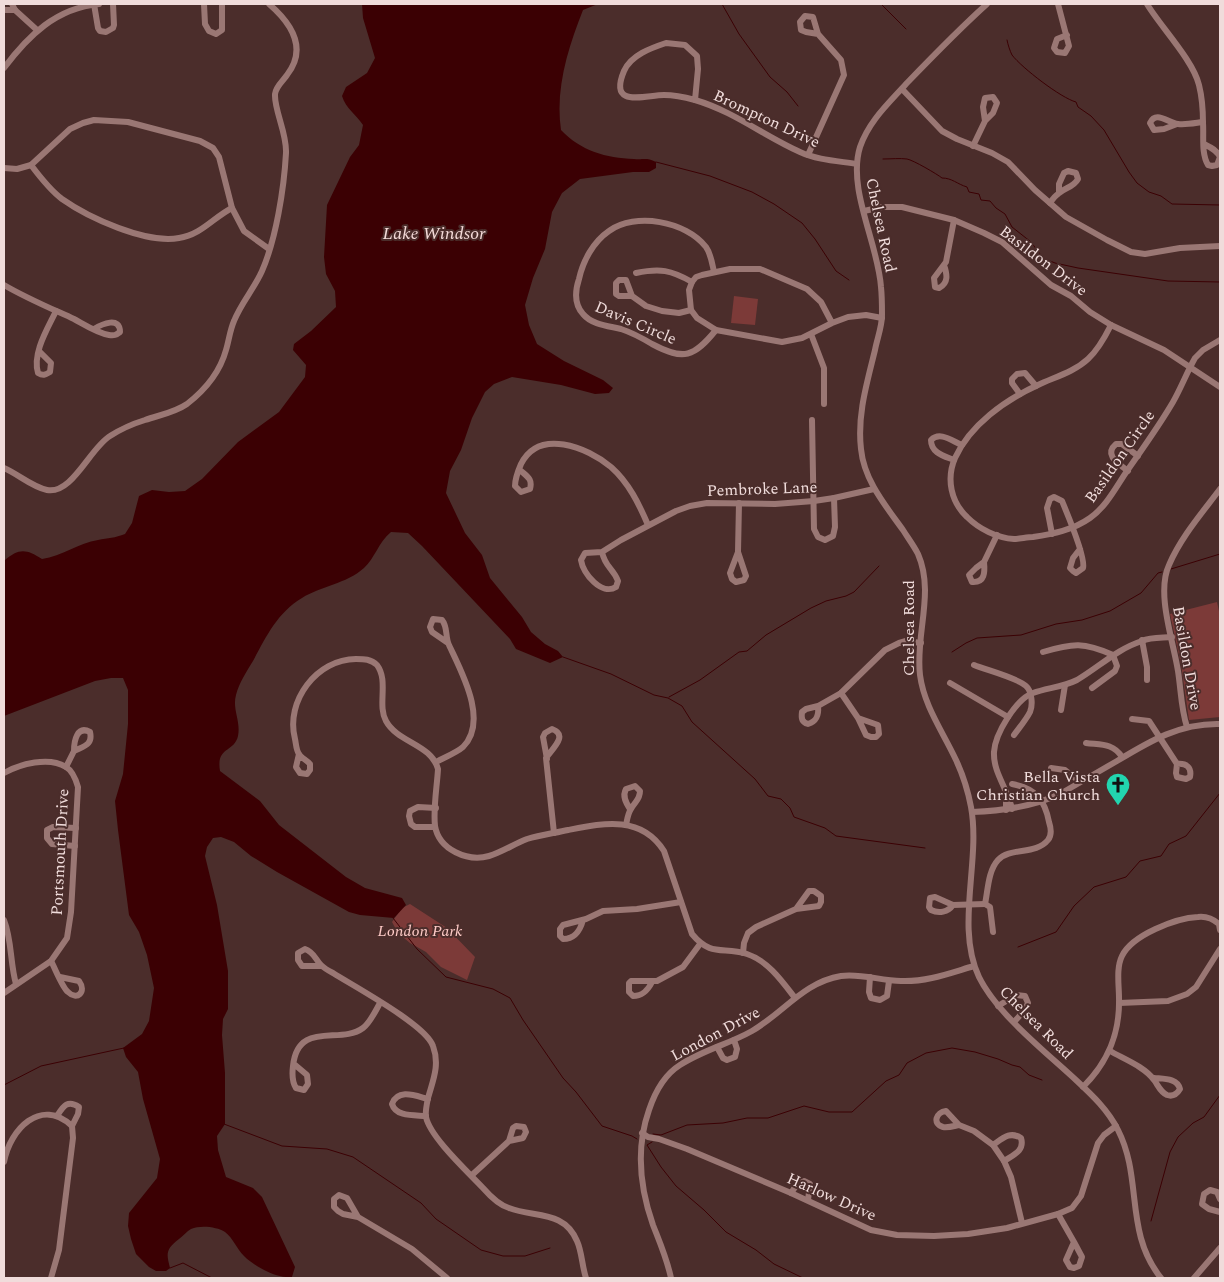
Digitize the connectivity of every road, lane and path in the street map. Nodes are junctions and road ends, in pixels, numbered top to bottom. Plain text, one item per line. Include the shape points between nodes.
1 (94, 4) edge
2 (99, 4) edge
3 (113, 4) edge
4 (204, 4) edge
5 (222, 4) edge
6 (269, 4) edge
7 (987, 4) edge
8 (1058, 4) edge
9 (1147, 4) edge
10 (14, 7) edge
11 (4, 10) edge
12 (37, 30) junction
13 (818, 34) dead end
14 (1066, 35) dead end
15 (4, 68) edge
16 (902, 89) junction
17 (695, 100) junction
18 (985, 121) dead end
19 (1203, 122) junction
20 (1178, 124) dead end
21 (1204, 144) dead end
22 (973, 146) junction
23 (808, 155) junction
24 (857, 164) junction
25 (31, 165) junction
26 (4, 168) edge
27 (1059, 192) dead end
28 (1050, 203) junction
29 (232, 208) junction
30 (864, 211) junction
31 (954, 220) junction
32 (1218, 245) edge
33 (269, 249) junction
34 (944, 265) dead end
35 (714, 272) junction
36 (636, 273) dead end
37 (692, 282) junction
38 (4, 285) edge
39 (632, 296) dead end
40 (691, 310) junction
41 (56, 311) junction
42 (882, 318) junction
43 (832, 323) junction
44 (1111, 325) junction
45 (94, 329) dead end
46 (716, 330) junction
47 (811, 334) junction
48 (1220, 340) edge
49 (39, 351) dead end
50 (1190, 366) junction
51 (1036, 386) junction
52 (1220, 386) edge
53 (1020, 394) junction
54 (824, 404) dead end
55 (812, 420) dead end
56 (962, 446) junction
57 (1138, 456) junction
58 (954, 460) junction
59 (4, 468) edge
60 (519, 469) dead end
61 (1128, 471) junction
62 (874, 489) junction
63 (1220, 489) edge
64 (834, 498) junction
65 (814, 501) junction
66 (739, 503) junction
67 (648, 525) junction
68 (1072, 528) junction
69 (1052, 534) junction
70 (997, 535) junction
71 (1080, 549) dead end
72 (602, 552) junction
73 (738, 552) dead end
74 (984, 562) dead end
75 (1172, 637) junction
76 (1142, 640) junction
77 (448, 643) dead end
78 (921, 644) junction
79 (1043, 652) dead end
80 (1113, 655) junction
81 (974, 665) dead end
82 (1147, 680) dead end
83 (950, 683) dead end
84 (1065, 685) junction
85 (1092, 688) dead end
86 (840, 693) junction
87 (1030, 694) junction
88 (818, 706) dead end
89 (1061, 710) dead end
90 (1008, 717) junction
91 (858, 718) dead end
92 (1132, 719) dead end
93 (1220, 724) edge
94 (1187, 727) junction
95 (1014, 735) dead end
96 (1159, 736) junction
97 (1086, 743) dead end
98 (74, 750) dead end
99 (299, 754) dead end
100 (1122, 757) junction
101 (546, 759) dead end
102 (436, 762) junction
103 (1177, 764) dead end
104 (66, 767) junction
105 (1051, 768) dead end
106 (4, 773) edge
107 (1080, 782) junction
108 (1012, 784) dead end
109 (1044, 802) junction
110 (436, 808) junction
111 (630, 809) dead end
112 (1009, 810) junction
113 (972, 812) junction
114 (626, 825) junction
115 (436, 827) junction
116 (76, 828) junction
117 (554, 833) junction
118 (75, 846) junction
119 (680, 902) junction
120 (985, 904) junction
121 (953, 905) dead end
122 (970, 905) junction
123 (796, 909) dead end
124 (4, 920) edge
125 (583, 920) dead end
126 (1220, 930) edge
127 (994, 932) dead end
128 (700, 944) junction
129 (1220, 949) edge
130 (743, 953) junction
131 (51, 961) junction
132 (321, 966) dead end
133 (974, 966) junction
134 (60, 977) dead end
135 (870, 977) junction
136 (889, 981) junction
137 (652, 982) dead end
138 (16, 984) junction
139 (4, 993) edge
140 (795, 998) junction
141 (380, 1003) junction
142 (1119, 1003) junction
143 (998, 1006) junction
144 (1014, 1022) junction
145 (734, 1040) junction
146 (717, 1047) junction
147 (1110, 1052) junction
148 (294, 1064) dead end
149 (1154, 1078) dead end
150 (1084, 1087) junction
151 (428, 1099) junction
152 (57, 1116) junction
153 (426, 1116) junction
154 (959, 1125) dead end
155 (72, 1126) junction
156 (1116, 1126) junction
157 (642, 1133) junction
158 (509, 1141) dead end
159 (994, 1145) junction
160 (1004, 1161) junction
161 (4, 1162) edge
162 (472, 1175) junction
163 (792, 1193) junction
164 (1220, 1199) edge
165 (808, 1200) junction
166 (1220, 1212) edge
167 (1058, 1214) junction
168 (358, 1217) dead end
169 (1022, 1223) junction
170 (1074, 1242) dead end
171 (1220, 1248) edge
172 (51, 1278) edge
173 (447, 1278) edge
174 (586, 1278) edge
175 (671, 1278) edge
176 (1161, 1278) edge
177 (1194, 1278) edge

1 - 2 street
1 - 3 street via 98,28 106,32 114,28
1 - 12 street via 69,10
4 - 5 street via 205,24 216,34 222,30
6 - 33 street via 281,14 298,48 294,64 275,94 286,139 286,153 277,222
7 - 16 street, Chelsea Road via 945,42
8 - 14 street
9 - 19 street via 1192,68 1198,83
10 - 11 street
10 - 12 street
12 - 15 street
13 - 23 street via 841,60 844,75
16 - 22 street via 942,131
16 - 24 street, Chelsea Road via 866,132
17 - 17 street, Brompton Drive via 697,56 685,46 666,44 637,56 626,68 621,81 624,95 631,98 676,95
17 - 23 street, Brompton Drive via 718,108
18 - 22 street
19 - 20 street
19 - 21 street
22 - 28 street via 1008,162
23 - 24 street, Brompton Drive
24 - 30 street, Chelsea Road
25 - 26 street
25 - 29 street via 41,179 68,202 101,221 143,236 179,238 193,234
25 - 29 street via 70,129 83,123 94,120 128,122 200,141 212,148 219,157
27 - 28 street
28 - 32 street via 1082,227 1137,253
29 - 33 street via 244,231
30 - 31 street, Basildon Drive via 882,207 902,208
30 - 42 street, Chelsea Road via 881,282
31 - 34 street
31 - 44 street, Basildon Drive via 1002,242 1050,285
33 - 59 street via 262,271 234,321 226,352 212,380 185,405 129,426 105,439 69,483 58,490 32,484
35 - 37 street via 696,277
35 - 43 street via 748,268 770,272 815,295
35 - 46 street, Davis Circle via 706,246 691,234 658,222 631,222 617,226 596,243 580,273 576,300 589,320 639,336 668,352 688,354 697,351
36 - 37 street via 664,270
37 - 40 street via 688,290
38 - 41 street
39 - 40 street via 646,306 662,311 679,313
40 - 46 street
41 - 45 street
41 - 49 street
42 - 43 street via 866,315
42 - 62 street, Chelsea Road via 861,414 861,448
43 - 47 street
44 - 50 street, Basildon Drive
44 - 51 street, Basildon Circle via 1089,358 1076,368
46 - 47 street via 782,342
47 - 54 street via 824,368
48 - 50 street, Basildon Circle via 1203,350
50 - 52 street, Basildon Drive
50 - 57 street, Basildon Circle via 1173,401
51 - 53 street, Basildon Circle
51 - 53 street via 1025,373 1017,374 1012,383
53 - 56 street, Basildon Circle via 986,417
55 - 65 street
56 - 58 street, Basildon Circle
56 - 58 street via 943,436 931,440 936,452
57 - 61 street, Basildon Circle
57 - 61 street via 1122,444 1112,447 1113,458
58 - 70 street, Basildon Circle via 951,485 957,505 969,520
60 - 67 street via 528,453 540,445 564,445 588,453 600,459 622,479 638,502
61 - 68 street, Basildon Circle via 1103,506
62 - 64 street, Pembroke Lane
62 - 78 street, Chelsea Road via 917,552 922,566 925,599
63 - 75 street, Basildon Drive via 1180,544 1164,578 1164,598
64 - 65 street, Pembroke Lane
64 - 65 street via 835,527 833,536 825,540 815,533
65 - 66 street, Pembroke Lane
66 - 67 street, Pembroke Lane via 690,506
66 - 73 street
67 - 72 street, Pembroke Lane
68 - 69 street, Basildon Circle
68 - 69 street via 1062,501 1054,497 1047,508
68 - 71 street
69 - 70 street, Basildon Circle via 1015,539
70 - 74 street
72 - 72 street, Pembroke Lane via 604,561 618,581 610,590 598,585 582,565 585,553
75 - 76 street
75 - 94 street, Basildon Drive
76 - 80 street
76 - 82 street
77 - 102 street via 467,683 473,717 471,734 463,747
78 - 86 street via 906,641 885,650
78 - 113 street, Chelsea Road via 919,670 922,688 958,764
79 - 80 street via 1076,644
80 - 84 street
80 - 85 street via 1117,666 1115,671
81 - 87 street via 1026,686
83 - 90 street
84 - 87 street
84 - 89 street
86 - 88 street
86 - 91 street
87 - 90 street
87 - 95 street via 1030,713
90 - 112 street via 994,751 1001,783 1010,800
92 - 96 street via 1149,720
93 - 94 street
94 - 96 street
96 - 100 street
96 - 103 street
97 - 100 street via 1117,749
98 - 104 street
99 - 102 street via 293,718 303,692 327,666 365,659 372,661 381,672 386,721
100 - 107 street
101 - 117 street
102 - 110 street
104 - 106 street, Portsmouth Drive via 51,762 32,763
104 - 116 street, Portsmouth Drive via 75,776 78,787
105 - 107 street via 1065,770
107 - 109 street
108 - 109 street via 1022,786
109 - 112 street
109 - 120 street via 1050,836 1043,844 997,860 991,872
110 - 115 street
110 - 115 street via 418,807 410,811 409,816 415,827
111 - 114 street
112 - 113 street
113 - 122 street, Chelsea Road
114 - 117 street via 612,823
114 - 119 street via 643,830 657,840 664,851
115 - 117 street via 445,845 475,858
116 - 118 street, Portsmouth Drive
116 - 118 street via 53,827 47,830 47,838 52,844
118 - 131 street, Portsmouth Drive via 68,933
119 - 125 street via 603,911
119 - 128 street via 692,934
120 - 122 street
120 - 127 street via 990,907
121 - 122 street
122 - 133 street, Chelsea Road
123 - 130 street via 748,933
124 - 138 street
126 - 142 street via 1214,920 1198,917 1136,939 1120,959
128 - 130 street via 719,951
128 - 137 street via 683,967
129 - 142 street via 1196,987 1187,994 1168,1001
130 - 140 street via 764,963
131 - 134 street
131 - 138 street, Portsmouth Drive
132 - 141 street
133 - 136 street, London Drive via 939,977
133 - 143 street, Chelsea Road
135 - 136 street, London Drive
135 - 136 street via 869,995 880,1000 887,996
135 - 140 street, London Drive via 824,979
138 - 139 street, Portsmouth Drive
140 - 145 street, London Drive via 764,1024
141 - 148 street via 364,1028 350,1034 305,1041 295,1056
141 - 151 street via 405,1017 431,1041 436,1067
142 - 147 street
143 - 144 street, Chelsea Road
143 - 144 street via 1016,995 1025,996 1028,1003
144 - 150 street, Chelsea Road
145 - 146 street, London Drive
145 - 146 street via 735,1057 723,1058
146 - 157 street, London Drive via 680,1065 668,1075 653,1098
147 - 149 street
147 - 150 street
150 - 156 street, Chelsea Road
151 - 153 street
151 - 153 street via 404,1094 396,1097 392,1104 403,1114
152 - 155 street
152 - 155 street via 67,1103 75,1104 79,1110
152 - 161 street via 40,1116 17,1130
153 - 162 street via 445,1148
154 - 159 street
155 - 172 street via 62,1232
156 - 167 street, Harlow Drive via 1098,1143 1081,1196 1072,1208
156 - 176 street, Chelsea Road via 1129,1159 1142,1244 1148,1260
157 - 163 street, Harlow Drive
157 - 175 street, London Drive via 641,1171 645,1195
158 - 162 street
159 - 160 street
159 - 160 street via 1006,1136 1021,1138 1020,1150
160 - 169 street
162 - 174 street via 502,1205 546,1215 561,1222 574,1234
163 - 165 street, Harlow Drive
163 - 165 street via 798,1182 804,1181 810,1184
164 - 166 street via 1217,1192 1210,1190 1204,1194 1202,1204
165 - 169 street, Harlow Drive via 871,1230 897,1235 968,1234
167 - 169 street, Harlow Drive
167 - 170 street
168 - 173 street via 412,1249
171 - 177 street

